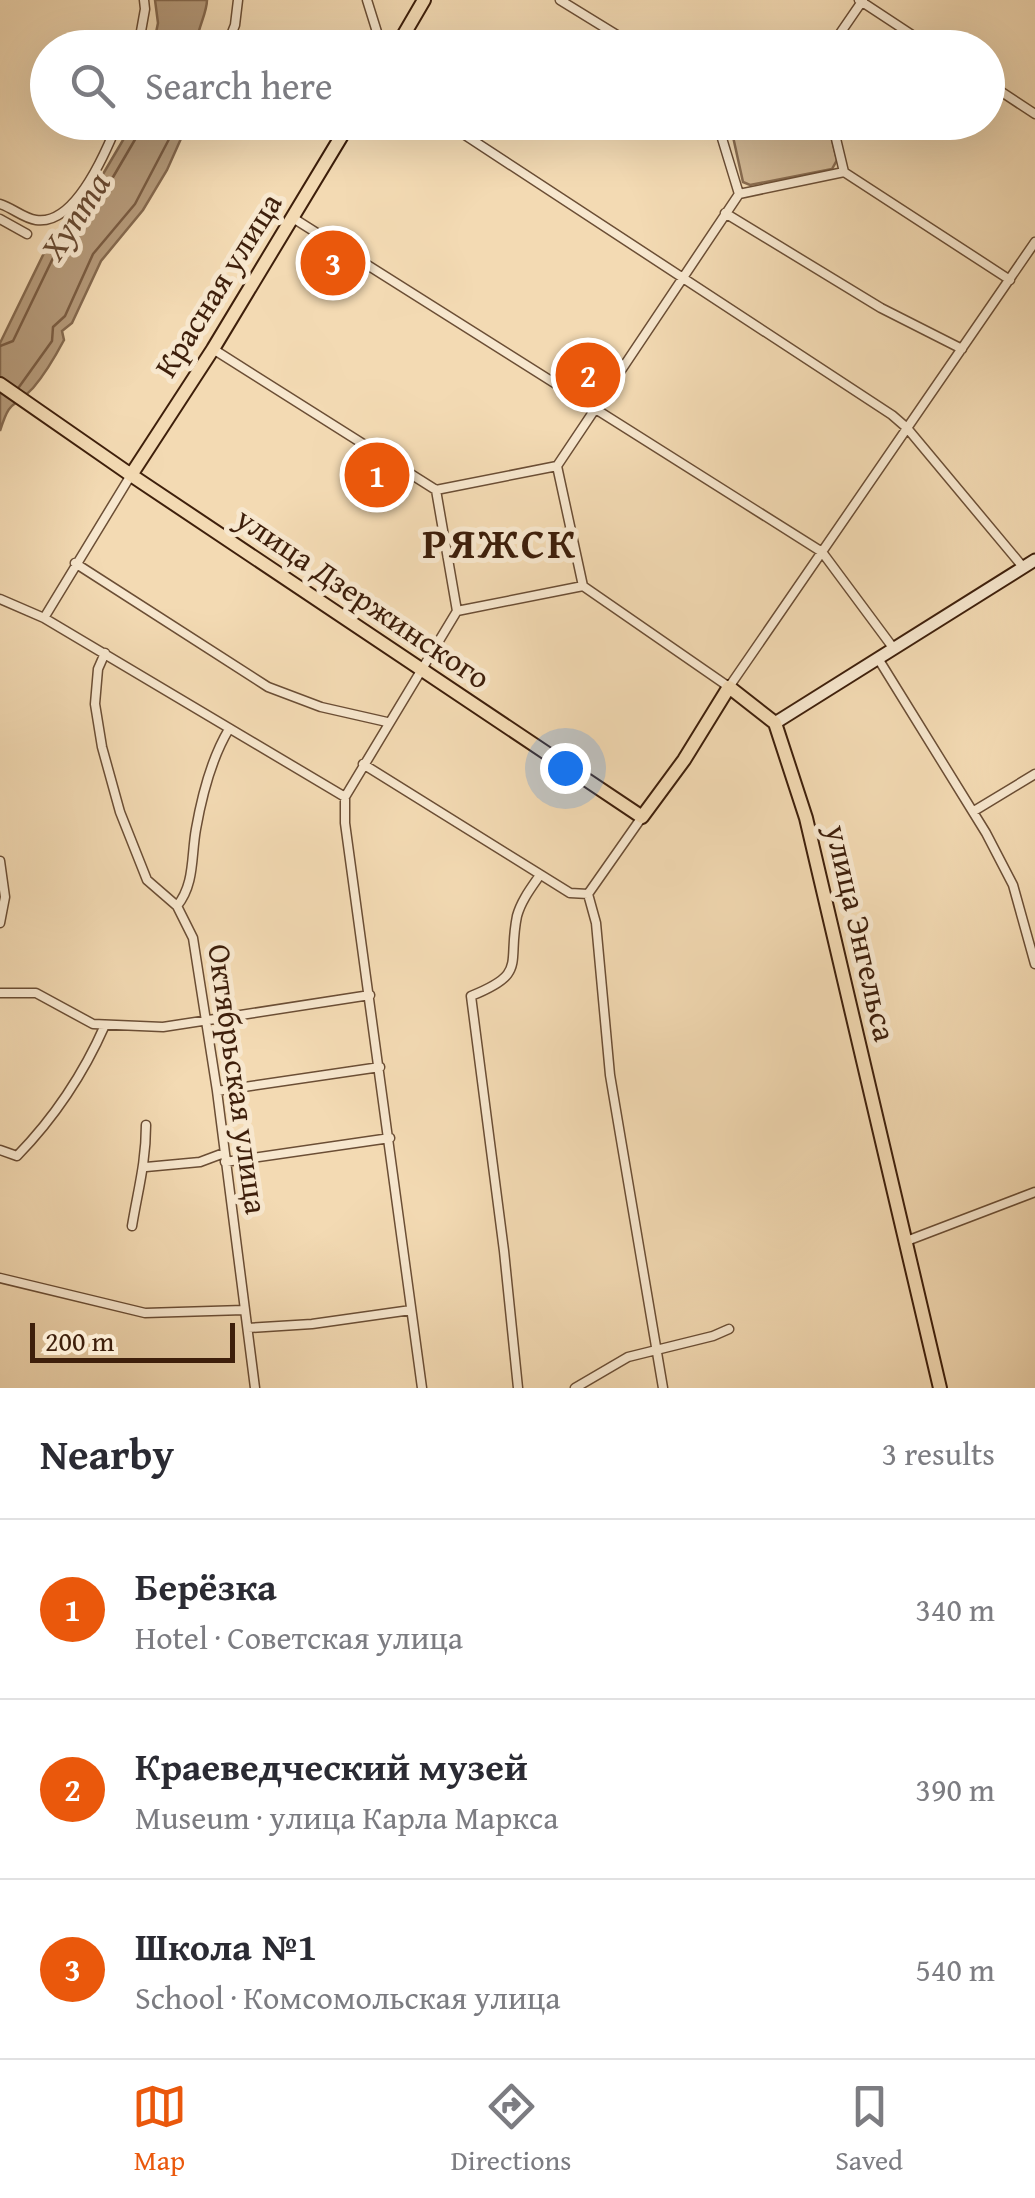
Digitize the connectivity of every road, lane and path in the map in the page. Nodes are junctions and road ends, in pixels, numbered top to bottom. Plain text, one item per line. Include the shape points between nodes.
1 (144, 0) edge
2 (238, 0) edge
3 (366, 0) edge
4 (424, 0) edge
5 (560, 0) edge
6 (861, 1) edge
7 (142, 30) edge
8 (234, 30) edge
9 (376, 30) edge
10 (406, 30) edge
11 (609, 30) edge
12 (842, 30) edge
13 (905, 30) edge
14 (1005, 94) edge
15 (1035, 114) edge
16 (109, 140) edge
17 (339, 140) edge
18 (472, 140) edge
19 (722, 140) edge
20 (836, 140) edge
21 (844, 172) junction
22 (738, 194) junction
23 (0, 204) edge
24 (725, 213) junction
25 (293, 218) junction
26 (0, 219) edge
27 (27, 234) dead end
28 (1034, 246) edge
29 (682, 278) junction
30 (1010, 280) junction
31 (212, 349) junction
32 (962, 349) junction
33 (0, 384) edge
34 (593, 409) junction
35 (907, 428) junction
36 (557, 466) junction
37 (130, 476) junction
38 (436, 490) junction
39 (822, 552) junction
40 (75, 563) junction
41 (1029, 564) edge
42 (583, 586) junction
43 (0, 599) edge
44 (457, 610) junction
45 (44, 618) junction
46 (894, 650) junction
47 (106, 653) junction
48 (879, 660) junction
49 (422, 670) junction
50 (729, 688) junction
51 (388, 722) junction
52 (775, 723) junction
53 (228, 730) junction
54 (362, 764) junction
55 (1035, 774) edge
56 (345, 797) junction
57 (974, 811) junction
58 (642, 818) junction
59 (0, 861) edge
60 (540, 875) junction
61 (588, 894) junction
62 (177, 906) junction
63 (0, 923) edge
64 (1035, 964) edge
65 (0, 993) edge
66 (370, 995) junction
67 (204, 1020) junction
68 (104, 1026) junction
69 (380, 1068) junction
70 (217, 1092) junction
71 (146, 1125) dead end
72 (390, 1138) junction
73 (0, 1150) edge
74 (225, 1157) junction
75 (146, 1167) junction
76 (1035, 1192) edge
77 (132, 1226) dead end
78 (904, 1242) junction
79 (0, 1278) edge
80 (244, 1310) junction
81 (411, 1310) junction
82 (248, 1328) junction
83 (728, 1329) dead end
84 (656, 1349) junction
85 (254, 1388) edge
86 (422, 1388) edge
87 (518, 1388) edge
88 (575, 1388) edge
89 (662, 1388) edge
90 (940, 1388) edge

1 - 7 street
2 - 8 street
3 - 9 street
4 - 10 main road
5 - 11 street
6 - 12 street
6 - 13 street
14 - 15 street
16 - 23 street via 78,198 58,216 31,219
17 - 25 main road, Красная улица
18 - 29 street
19 - 22 street
20 - 21 street
21 - 22 street
21 - 30 street
22 - 24 street
24 - 29 street
24 - 32 street
25 - 31 main road, Красная улица
25 - 34 street
26 - 27 street
28 - 30 street
29 - 34 street
29 - 35 street
30 - 32 street
31 - 37 main road, Красная улица
31 - 38 street
32 - 35 street
33 - 37 main road, улица Дзержинского
34 - 36 street
34 - 39 street
35 - 39 street
35 - 41 street
36 - 38 street
36 - 42 street
37 - 40 street
37 - 49 main road, улица Дзержинского
38 - 44 street
39 - 46 street
39 - 50 street
40 - 45 street
40 - 51 street via 268,687
41 - 46 main road
42 - 44 street
42 - 50 street
43 - 45 street
44 - 49 street
45 - 47 street
46 - 48 main road
47 - 53 street
47 - 62 street via 95,704 120,812 146,880
48 - 52 main road
48 - 57 street
49 - 51 street
49 - 58 main road, улица Дзержинского
50 - 52 main road
50 - 58 main road
51 - 54 street
52 - 78 main road, улица Энгельса via 806,818
53 - 56 street
53 - 62 street, Октябрьская улица via 201,806 191,877
54 - 56 street
54 - 60 street
55 - 57 street
56 - 66 street
57 - 64 street via 1012,884
58 - 61 street
59 - 63 street
60 - 61 street via 570,894
60 - 87 street via 518,913 512,968 497,986 471,996
61 - 84 street
62 - 67 street, Октябрьская улица via 194,938
65 - 68 street via 36,993
66 - 67 street
66 - 69 street
67 - 68 street
67 - 70 street, Октябрьская улица
68 - 73 street via 80,1076 38,1135 17,1156
69 - 70 street
69 - 72 street
70 - 74 street, Октябрьская улица
71 - 75 street
72 - 74 street
72 - 81 street
74 - 75 street
74 - 80 street, Октябрьская улица
75 - 77 street
76 - 78 street
78 - 90 main road, улица Энгельса
79 - 80 street via 145,1313
80 - 82 street, Октябрьская улица
81 - 82 street
81 - 86 street
82 - 85 street, Октябрьская улица
83 - 84 street
84 - 88 street via 619,1361
84 - 89 street

